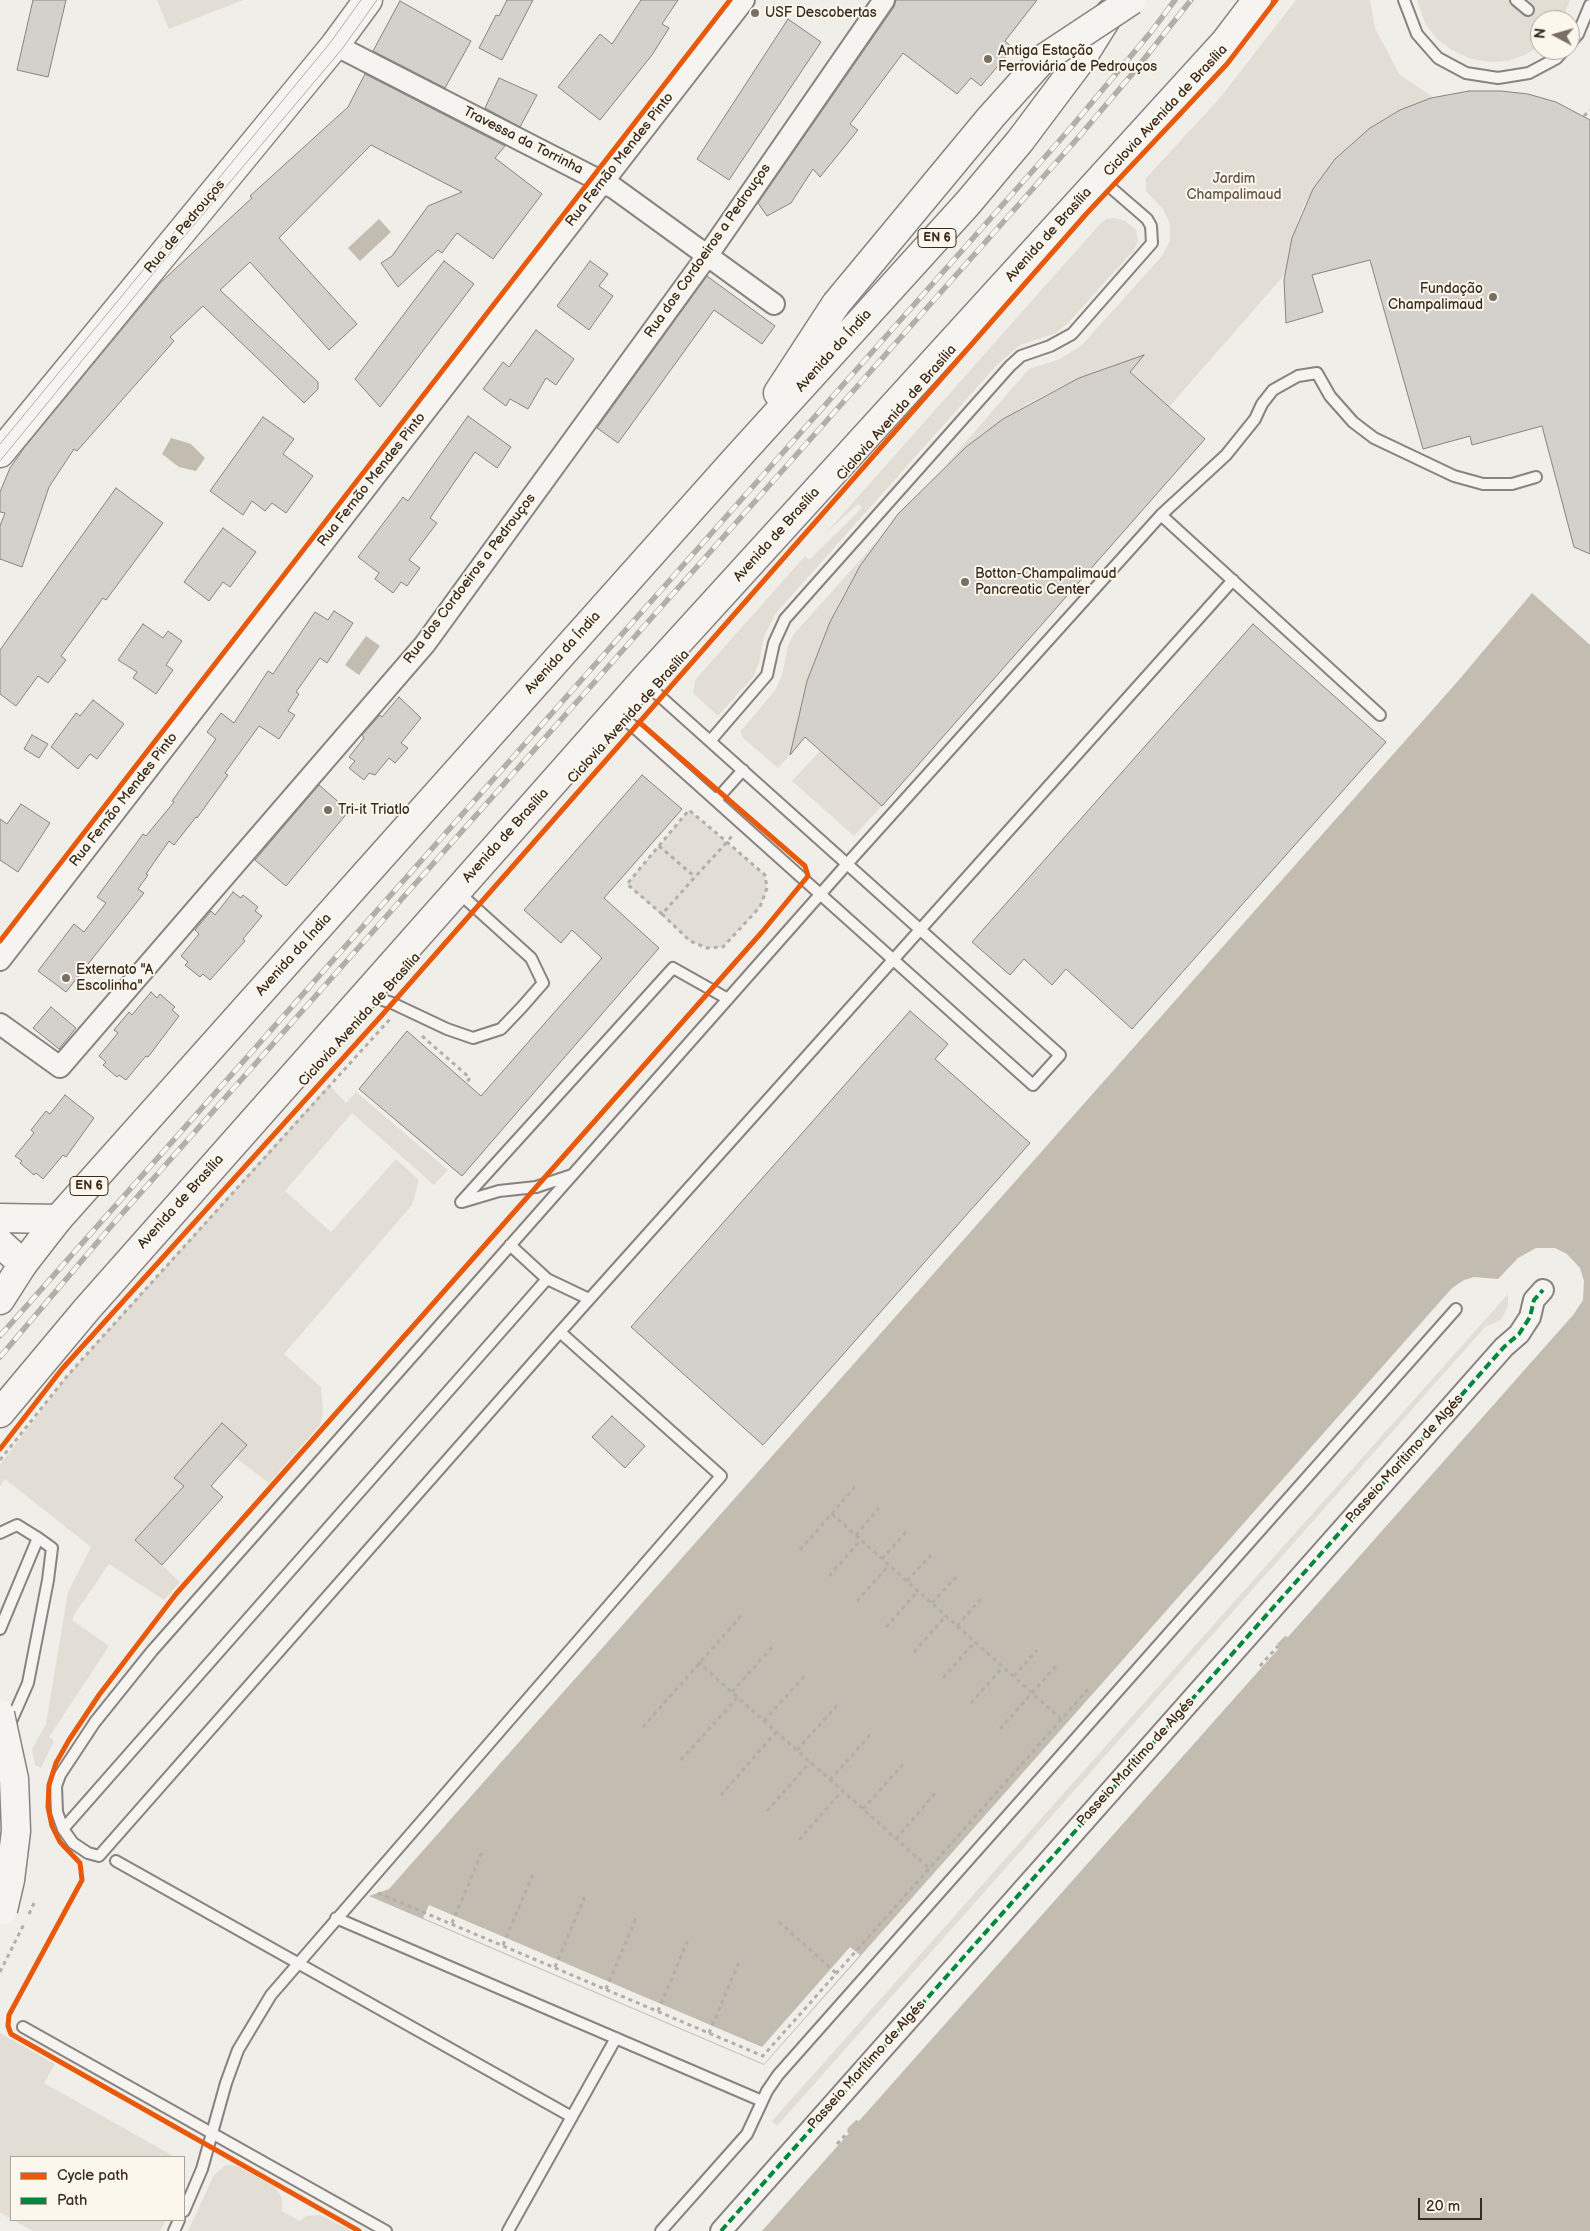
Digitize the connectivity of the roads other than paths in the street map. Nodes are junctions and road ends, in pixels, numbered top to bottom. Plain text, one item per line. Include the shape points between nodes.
1 (368, 0) edge
2 (744, 0) edge
3 (884, 0) edge
4 (1119, 0) edge
5 (1132, 0) edge
6 (1257, 0) edge
7 (1404, 0) edge
8 (1516, 0) edge
9 (1590, 5) edge
10 (1528, 10) dead end
11 (1580, 29) edge
12 (335, 46) junction
13 (1553, 60) edge
14 (1100, 179) junction
15 (603, 182) junction
16 (707, 256) junction
17 (774, 304) dead end
18 (0, 453) edge
19 (735, 460) junction
20 (1536, 477) dead end
21 (1161, 515) junction
22 (1233, 580) junction
23 (643, 681) junction
24 (617, 712) junction
25 (1380, 715) dead end
26 (711, 740) junction
27 (743, 770) junction
28 (716, 800) junction
29 (847, 864) junction
30 (457, 891) junction
31 (820, 894) junction
32 (920, 929) junction
33 (0, 960) edge
34 (893, 960) junction
35 (728, 999) junction
36 (374, 1005) junction
37 (0, 1024) edge
38 (572, 1175) junction
39 (0, 1218) edge
40 (58, 1219) junction
41 (0, 1243) edge
42 (510, 1245) junction
43 (23, 1264) junction
44 (547, 1279) junction
45 (0, 1281) edge
46 (1542, 1290) dead end
47 (589, 1299) junction
48 (0, 1300) edge
49 (1456, 1309) dead end
50 (560, 1332) junction
51 (6, 1424) edge
52 (0, 1533) edge
53 (38, 1538) junction
54 (0, 1629) edge
55 (0, 1714) edge
56 (0, 1745) edge
57 (64, 1829) junction
58 (116, 1861) dead end
59 (3, 1910) dead end
60 (336, 1918) junction
61 (297, 1963) junction
62 (23, 2027) dead end
63 (616, 2038) junction
64 (762, 2101) junction
65 (572, 2117) junction
66 (212, 2134) junction
67 (185, 2209) edge
68 (386, 2231) edge
69 (508, 2231) edge
70 (661, 2231) edge
71 (721, 2231) edge

1 - 12 main road, Rua de Pedrouços
2 - 15 street, Rua Fernão Mendes Pinto
3 - 16 street, Rua dos Cordoeiros a Pedrouços
4 - 19 main road, Avenida da Índia / EN 6 via 1080,61 1020,141 968,203
5 - 19 main road, bridge via 1043,59 991,118 836,304
6 - 14 main road, Avenida de Brasília via 1225,42
7 - 13 lane via 1417,34 1438,58 1466,73 1498,78 1529,73
8 - 10 lane
9 - 11 lane
12 - 15 street, Travessa da Torrinha
12 - 18 main road, Rua de Pedrouços
14 - 23 main road, Avenida de Brasília
14 - 26 lane via 1147,219 1153,235 1149,248 1072,334 1021,356 1010,366 785,619 774,642 767,675
15 - 16 street, Travessa da Torrinha
15 - 33 street, Rua Fernão Mendes Pinto
16 - 17 street, Travessa da Torrinha
16 - 37 street, Rua dos Cordoeiros a Pedrouços via 425,644 60,1067
19 - 40 main road, Avenida da Índia / EN 6
20 - 21 lane via 1512,484 1483,484 1454,476 1374,438 1353,422 1330,396 1317,373 1298,376 1273,390 1226,455
21 - 22 lane
21 - 29 lane
22 - 25 lane
22 - 32 lane
23 - 24 main road, Avenida de Brasília
23 - 26 lane
24 - 28 lane
24 - 30 main road, Avenida de Brasília
26 - 27 lane
27 - 28 lane
27 - 29 lane
28 - 31 lane
29 - 31 lane
29 - 32 lane
30 - 36 main road, Avenida de Brasília
30 - 36 lane, Avenida de Brasília via 531,958 542,982 501,1030 473,1038 392,1003
31 - 34 lane
31 - 35 lane
32 - 34 lane
32 - 34 lane via 1060,1054 1033,1085
34 - 47 lane
35 - 38 lane
35 - 38 lane via 673,968 461,1202 499,1191 536,1187
36 - 51 main road, Avenida de Brasília via 93,1302
38 - 42 lane
39 - 40 main road
40 - 43 main road, Avenida da Índia / EN 6
41 - 43 main road
42 - 44 lane
42 - 57 lane via 152,1651 95,1722 56,1786 57,1812
43 - 45 main road, EN 6
43 - 48 main road, Avenida da Índia / EN 6
44 - 47 lane
44 - 57 lane
46 - 71 street, Passeio Marítimo de Algés via 1519,1334
47 - 50 lane
49 - 64 lane via 778,2075
50 - 57 lane via 99,1856 73,1844
50 - 60 lane via 721,1476
52 - 53 lane via 17,1525
53 - 54 lane
53 - 56 lane via 52,1548 48,1580 28,1683
55 - 59 main road, bridge via 14,1779 16,1830 12,1871
58 - 61 lane
60 - 61 lane
60 - 63 lane
61 - 65 lane
61 - 66 lane via 271,1995 238,2050
62 - 66 lane
63 - 64 lane
63 - 65 lane
64 - 70 lane via 747,2134
65 - 69 lane
66 - 67 lane
66 - 68 lane

